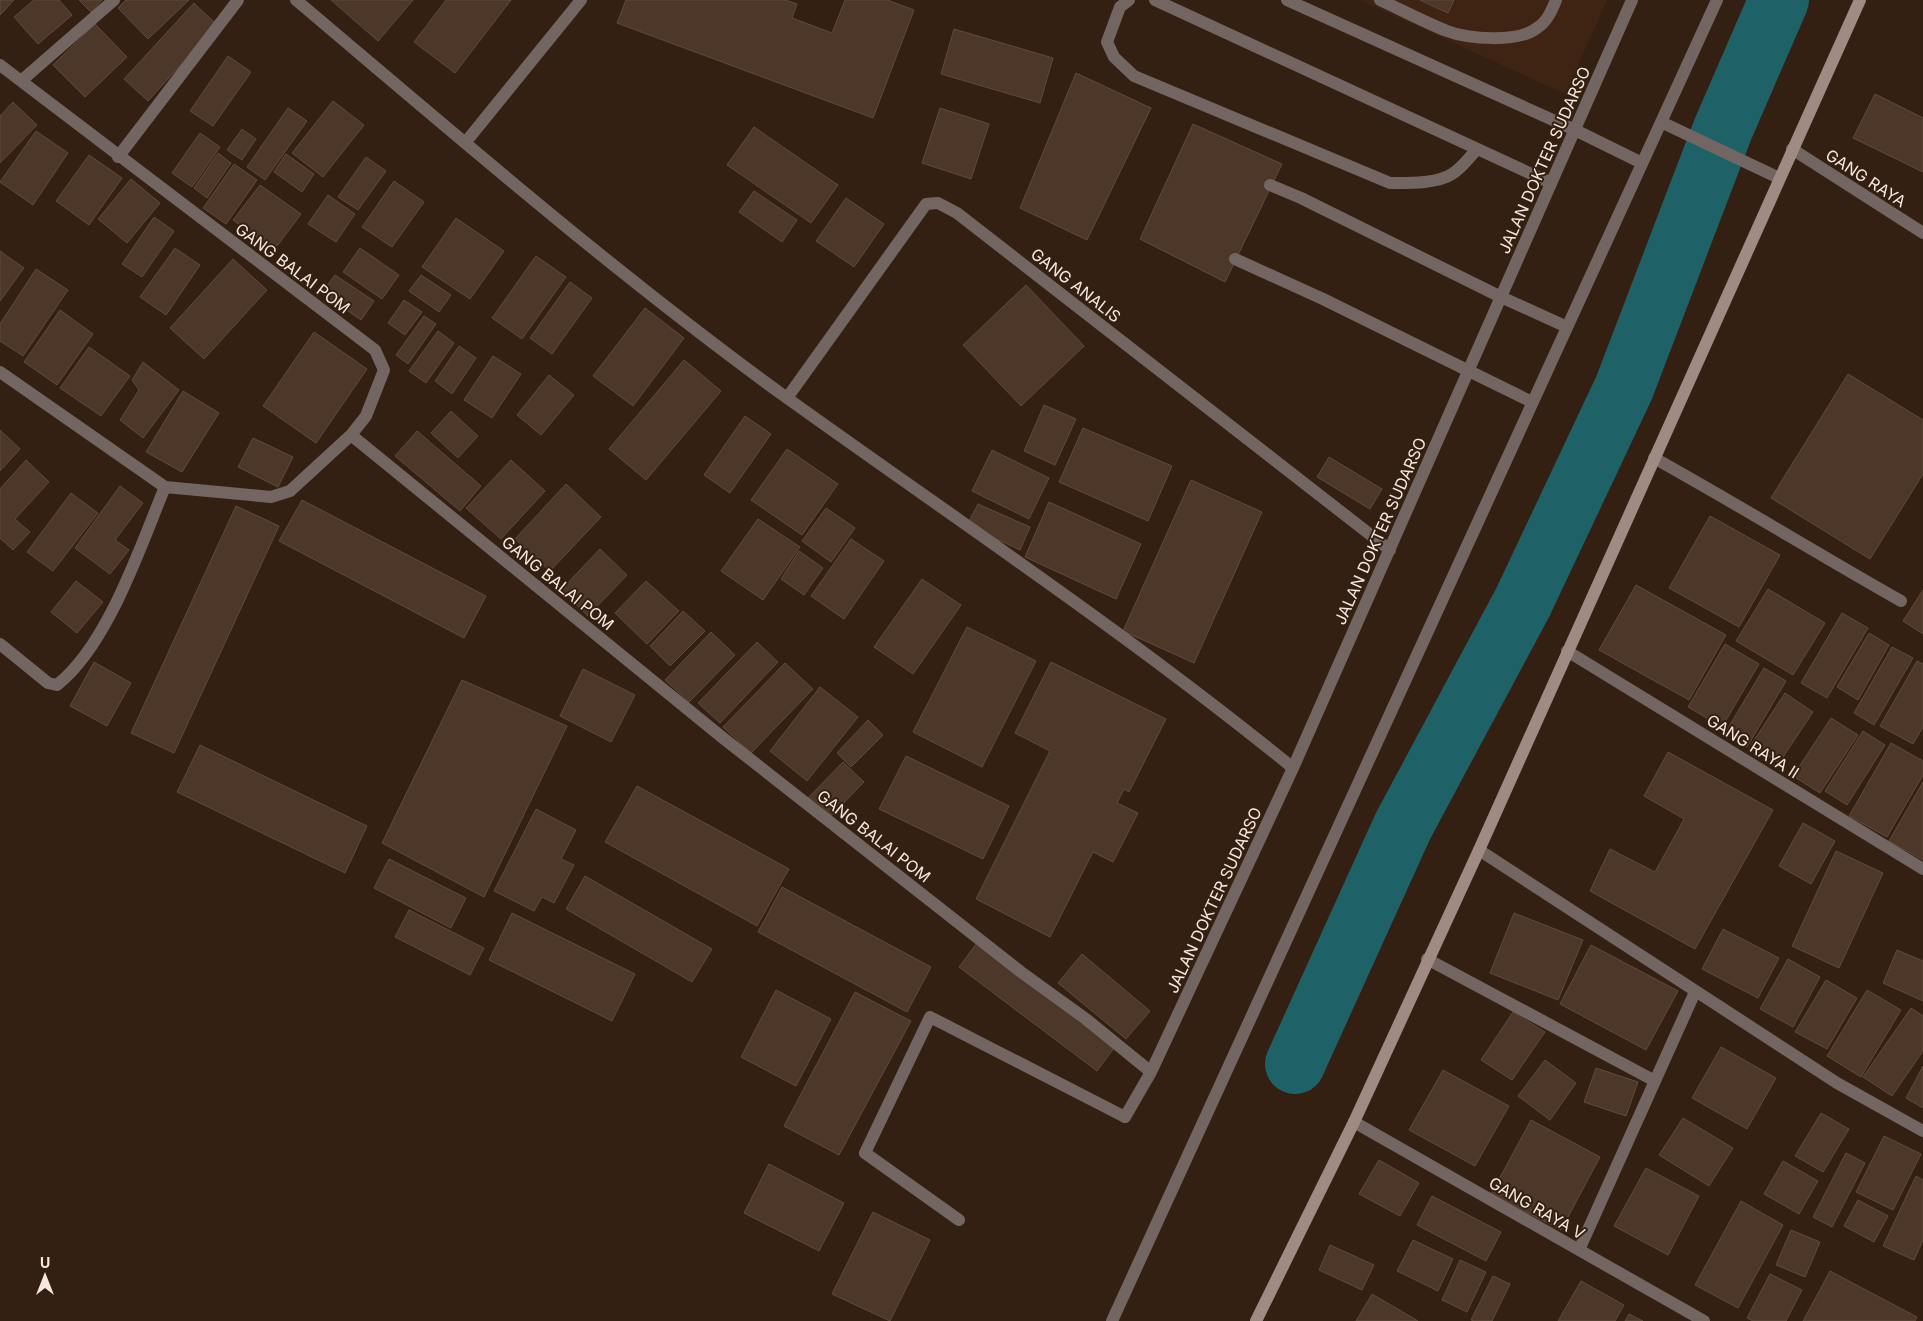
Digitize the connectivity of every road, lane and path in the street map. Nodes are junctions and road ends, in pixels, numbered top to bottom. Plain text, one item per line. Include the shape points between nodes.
1 (114, 0) edge
2 (238, 0) edge
3 (296, 0) edge
4 (582, 0) edge
5 (1129, 0) edge
6 (1156, 0) edge
7 (1287, 0) edge
8 (1380, 0) edge
9 (1556, 0) edge
10 (1632, 0) edge
11 (1717, 0) edge
12 (1860, 0) edge
13 (0, 65) edge
14 (21, 81) junction
15 (1661, 122) junction
16 (1575, 130) junction
17 (465, 143) junction
18 (1477, 149) junction
19 (1792, 149) junction
20 (118, 157) junction
21 (1642, 163) junction
22 (1779, 178) junction
23 (1551, 183) junction
24 (1270, 185) dead end
25 (1923, 233) edge
26 (1235, 259) dead end
27 (1501, 297) junction
28 (1567, 327) junction
29 (0, 372) edge
30 (1468, 372) junction
31 (787, 398) junction
32 (1532, 402) junction
33 (351, 435) junction
34 (1654, 458) junction
35 (165, 488) junction
36 (1390, 550) junction
37 (1901, 601) dead end
38 (0, 644) edge
39 (1567, 651) junction
40 (1293, 768) junction
41 (1479, 850) junction
42 (1923, 869) edge
43 (1427, 959) junction
44 (1696, 992) junction
45 (1151, 1072) junction
46 (1655, 1081) junction
47 (1354, 1122) junction
48 (1923, 1131) edge
49 (959, 1220) dead end
50 (1579, 1250) junction
51 (1112, 1321) edge
52 (1256, 1321) edge
53 (1704, 1321) edge

1 - 14 street
2 - 20 street
3 - 17 street
4 - 17 street
5 - 18 street via 1120,7 1108,42 1114,57 1134,76 1390,183 1414,184 1451,176
6 - 18 street
7 - 16 street
8 - 9 street via 1448,32 1500,38 1537,29 1551,13
10 - 16 street, JALAN DOKTER SUDARSO
11 - 15 street
12 - 19 street
13 - 14 street, GANG BALAI POM
14 - 20 street, GANG BALAI POM
15 - 21 street
15 - 22 street
16 - 21 street
16 - 23 street, JALAN DOKTER SUDARSO
17 - 31 street via 637,285
18 - 23 street
19 - 22 street
19 - 25 street, GANG RAYA
20 - 33 street, GANG BALAI POM via 375,350 384,370 366,416
21 - 28 street
22 - 34 street
23 - 27 street, JALAN DOKTER SUDARSO
24 - 27 street
26 - 30 street
27 - 28 street
27 - 30 street, JALAN DOKTER SUDARSO
28 - 32 street
29 - 35 street
30 - 32 street
30 - 36 street, JALAN DOKTER SUDARSO
31 - 36 street, GANG ANALIS via 926,204 938,203 957,213
31 - 40 street via 1182,680
32 - 51 street
33 - 35 street via 290,491 271,498
33 - 45 street, GANG BALAI POM via 731,744
34 - 37 street
34 - 39 street
35 - 38 street via 127,580 101,630 68,677 57,685 48,683
36 - 40 street, JALAN DOKTER SUDARSO
39 - 41 street
39 - 42 street, GANG RAYA II
40 - 45 street, JALAN DOKTER SUDARSO
41 - 43 street
41 - 44 street
43 - 46 street
43 - 47 street
44 - 46 street
44 - 48 street via 1837,1083
45 - 49 street via 1125,1117 930,1017 866,1153
46 - 50 street
47 - 50 street, GANG RAYA V
47 - 52 street
50 - 53 street, GANG RAYA V

